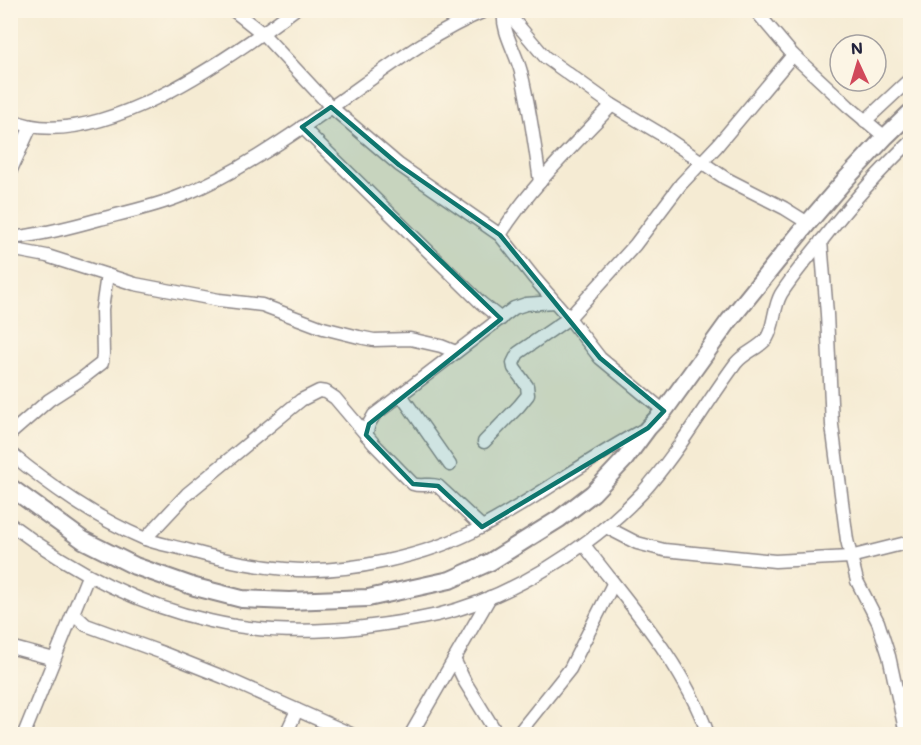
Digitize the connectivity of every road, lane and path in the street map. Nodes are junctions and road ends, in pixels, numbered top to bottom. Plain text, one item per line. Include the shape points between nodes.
1 (233, 10) edge
2 (294, 10) edge
3 (488, 10) edge
4 (505, 10) edge
5 (755, 10) edge
6 (262, 33) junction
7 (793, 55) junction
8 (910, 79) edge
9 (612, 105) junction
10 (331, 107) junction
11 (910, 113) edge
12 (10, 119) edge
13 (865, 121) junction
14 (31, 126) junction
15 (302, 127) junction
16 (885, 137) junction
17 (910, 141) edge
18 (702, 162) junction
19 (10, 172) edge
20 (540, 182) junction
21 (808, 223) junction
22 (500, 235) junction
23 (10, 238) edge
24 (821, 241) junction
25 (10, 249) edge
26 (107, 276) junction
27 (554, 302) junction
28 (569, 318) junction
29 (501, 319) junction
30 (456, 352) junction
31 (401, 395) junction
32 (664, 411) junction
33 (349, 414) junction
34 (374, 416) junction
35 (648, 428) junction
36 (10, 434) edge
37 (366, 435) junction
38 (484, 442) dead end
39 (10, 453) edge
40 (450, 465) dead end
41 (10, 487) edge
42 (10, 524) edge
43 (482, 527) junction
44 (606, 527) junction
45 (145, 539) junction
46 (910, 542) edge
47 (584, 545) junction
48 (850, 557) junction
49 (88, 576) junction
50 (613, 584) junction
51 (490, 597) junction
52 (74, 613) junction
53 (10, 647) edge
54 (54, 659) junction
55 (454, 659) junction
56 (297, 711) junction
57 (24, 735) edge
58 (286, 735) edge
59 (351, 735) edge
60 (411, 735) edge
61 (497, 735) edge
62 (518, 735) edge
63 (708, 735) edge
64 (906, 735) edge

1 - 6 street
2 - 6 street
3 - 10 street via 412,51
4 - 9 street via 545,57
4 - 20 street via 504,25 521,72
5 - 7 street
6 - 10 street
6 - 14 street via 210,69 154,99 73,126
7 - 13 street
7 - 18 street
8 - 13 street
9 - 18 street
9 - 20 street
10 - 15 street
10 - 22 street via 407,171
11 - 16 main road
12 - 14 street
13 - 16 street
14 - 19 street
15 - 23 street via 183,195 72,226
15 - 29 street
16 - 21 main road
17 - 24 street
18 - 21 street
18 - 28 street
20 - 22 street
21 - 32 main road via 729,321
22 - 27 street
24 - 44 street via 782,293 766,339 740,359 660,472
24 - 48 street via 832,425
25 - 26 street via 47,256
26 - 30 street via 179,293 262,305 358,338 410,339
26 - 36 street via 101,317 102,363 49,400
27 - 28 street
27 - 29 street via 522,305
28 - 32 street via 605,364
28 - 38 street via 518,354 514,368 527,386 528,395
29 - 30 street
30 - 31 street
31 - 34 street
31 - 40 street
32 - 35 main road
33 - 34 street via 360,418
33 - 37 street
33 - 45 street via 326,392 313,392 187,494
34 - 37 street
35 - 41 main road via 593,493 490,562 450,580 368,598 254,599 195,587 135,566 83,540
35 - 43 street
37 - 43 street via 413,484 438,486
39 - 45 street via 73,502
42 - 49 street
43 - 45 street via 431,549 347,568 286,569 220,560
44 - 47 street
44 - 48 street via 637,543 664,550 775,561
46 - 48 street
47 - 50 street
47 - 51 street
48 - 64 street via 889,656
49 - 51 street via 150,603 208,621 284,631 388,624 437,615
49 - 52 street
50 - 62 street via 570,669
50 - 63 street via 667,656 692,696
51 - 55 street
52 - 54 street
52 - 56 street via 86,626 163,653
53 - 54 street
54 - 57 street
55 - 60 street
55 - 61 street
56 - 58 street
56 - 59 street

